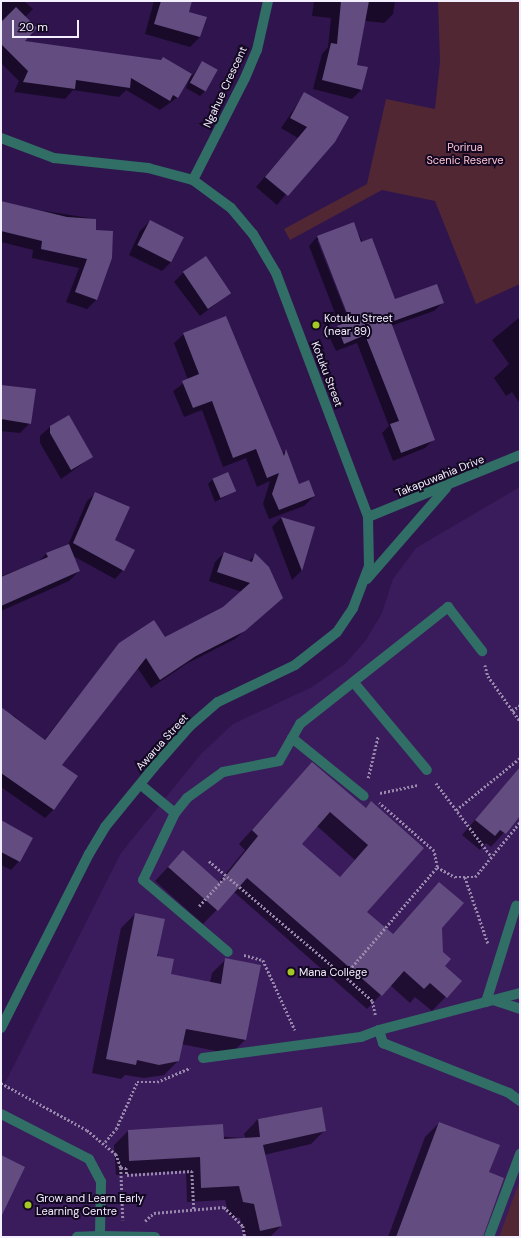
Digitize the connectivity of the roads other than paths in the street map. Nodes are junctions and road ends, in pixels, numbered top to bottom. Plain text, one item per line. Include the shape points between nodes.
1 (268, 1) edge
2 (1, 138) edge
3 (193, 180) junction
4 (520, 455) edge
5 (446, 488) junction
6 (368, 517) junction
7 (365, 582) junction
8 (482, 651) road end
9 (355, 684) junction
10 (292, 738) junction
11 (427, 770) road end
12 (141, 785) junction
13 (364, 796) road end
14 (175, 813) junction
15 (516, 906) dead end
16 (228, 952) road end
17 (520, 993) edge
18 (489, 1001) junction
19 (520, 1009) edge
20 (2, 1022) edge
21 (379, 1030) junction
22 (203, 1058) road end
23 (520, 1101) edge
24 (1, 1114) edge
25 (520, 1154) edge
26 (100, 1236) junction
27 (77, 1237) edge
28 (139, 1237) edge
29 (155, 1237) edge
30 (489, 1237) edge

1 - 3 street, Ngahue Crescent via 259,43 245,78
2 - 3 street, Kotuku Street via 54,158 148,168
3 - 6 street, Kotuku Street via 231,208 253,234 276,273
4 - 5 street, Takapuwahia Drive
5 - 6 street, Takapuwahia Drive
5 - 7 street
6 - 7 street, Awarua Street via 371,551
7 - 12 street, Awarua Street via 337,632 321,647 295,665 218,702 189,727
8 - 9 street via 448,607
9 - 10 street via 300,724
9 - 11 street
10 - 13 street
10 - 14 street via 279,761 223,772 187,798
12 - 14 street
12 - 20 street, Awarua Street via 104,827
14 - 16 street via 143,880
15 - 18 street
17 - 18 street
18 - 19 street
18 - 21 street
21 - 22 street via 361,1037
21 - 23 street via 383,1043 509,1093
24 - 26 street via 89,1159 101,1182
25 - 30 street
26 - 27 street
26 - 28 street
28 - 29 street

